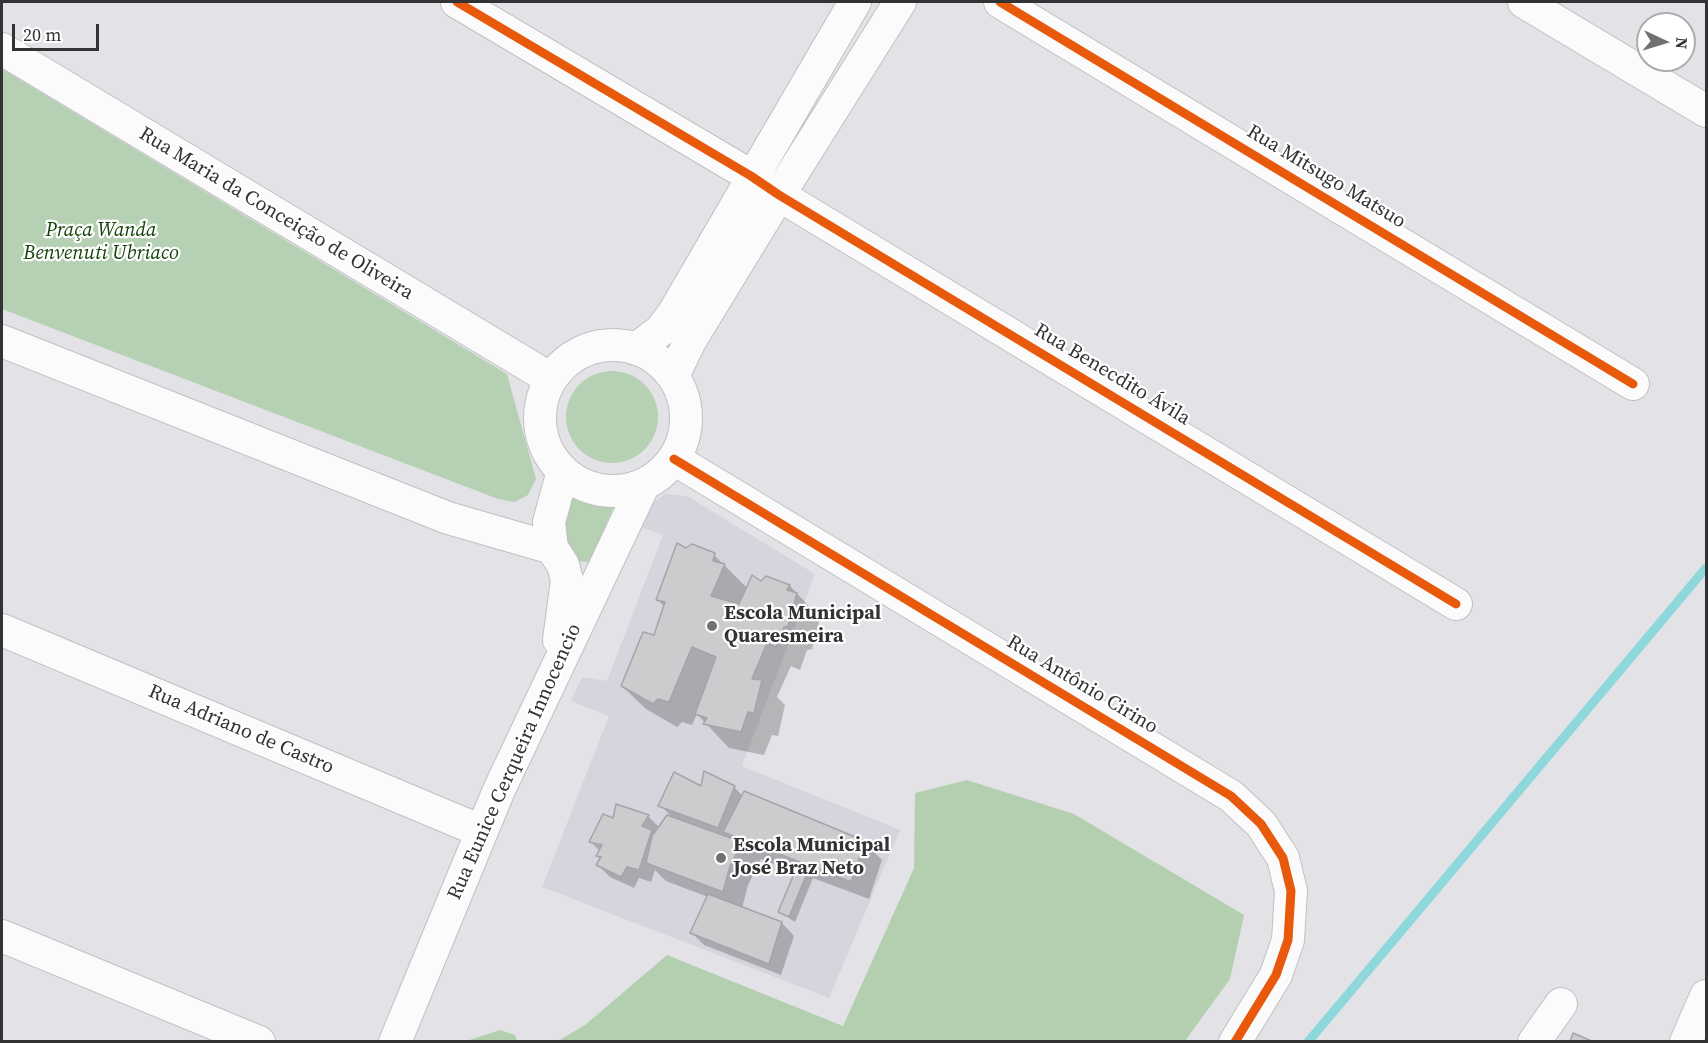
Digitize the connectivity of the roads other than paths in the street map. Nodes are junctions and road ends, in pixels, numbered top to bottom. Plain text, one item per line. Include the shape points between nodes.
1 (457, 2) edge
2 (855, 2) edge
3 (900, 2) edge
4 (1000, 2) edge
5 (1524, 2) edge
6 (2, 49) edge
7 (1707, 111) edge
8 (752, 176) junction
9 (779, 195) junction
10 (2, 342) edge
11 (636, 349) junction
12 (673, 376) junction
13 (551, 379) junction
14 (1633, 384) dead end
15 (674, 459) junction
16 (563, 471) junction
17 (643, 486) junction
18 (552, 548) junction
19 (1456, 604) dead end
20 (2, 630) edge
21 (556, 668) junction
22 (481, 831) junction
23 (2, 936) edge
24 (1707, 996) edge
25 (1561, 1004) dead end
26 (259, 1041) edge
27 (395, 1041) edge
28 (1235, 1041) edge
29 (1534, 1041) edge
30 (1686, 1041) edge

1 - 8 street, Rua Benecdito Ávila
2 - 8 street
3 - 9 street
4 - 14 street, Rua Mitsugo Matsuo
5 - 7 street
6 - 13 street, Rua Maria da Conceição de Oliveira
8 - 9 street, Rua Benecdito Ávila
8 - 11 street via 673,314 660,331
9 - 12 street via 690,341
9 - 19 street, Rua Benecdito Ávila
10 - 18 street via 448,518
11 - 12 street, Rua Eunice Cerqueira Innocencio via 662,363
11 - 13 street, Rua Eunice Cerqueira Innocencio via 610,345 587,350 566,362
12 - 15 street, Rua Eunice Cerqueira Innocencio via 683,395 687,417 684,439
13 - 16 street, Rua Eunice Cerqueira Innocencio via 542,401 540,424 545,447
15 - 17 street, Rua Eunice Cerqueira Innocencio
15 - 28 street, Rua Antônio Cirino via 1231,796 1262,824 1283,858 1291,891 1288,940 1276,975
16 - 17 street, Rua Eunice Cerqueira Innocencio via 577,483 600,491
16 - 18 street via 549,522
17 - 21 street, Rua Eunice Cerqueira Innocencio
18 - 21 street via 567,580
20 - 22 street, Rua Adriano de Castro
21 - 22 street, Rua Eunice Cerqueira Innocencio
22 - 27 street, Rua Eunice Cerqueira Innocencio
23 - 26 street
24 - 30 street
25 - 29 street

